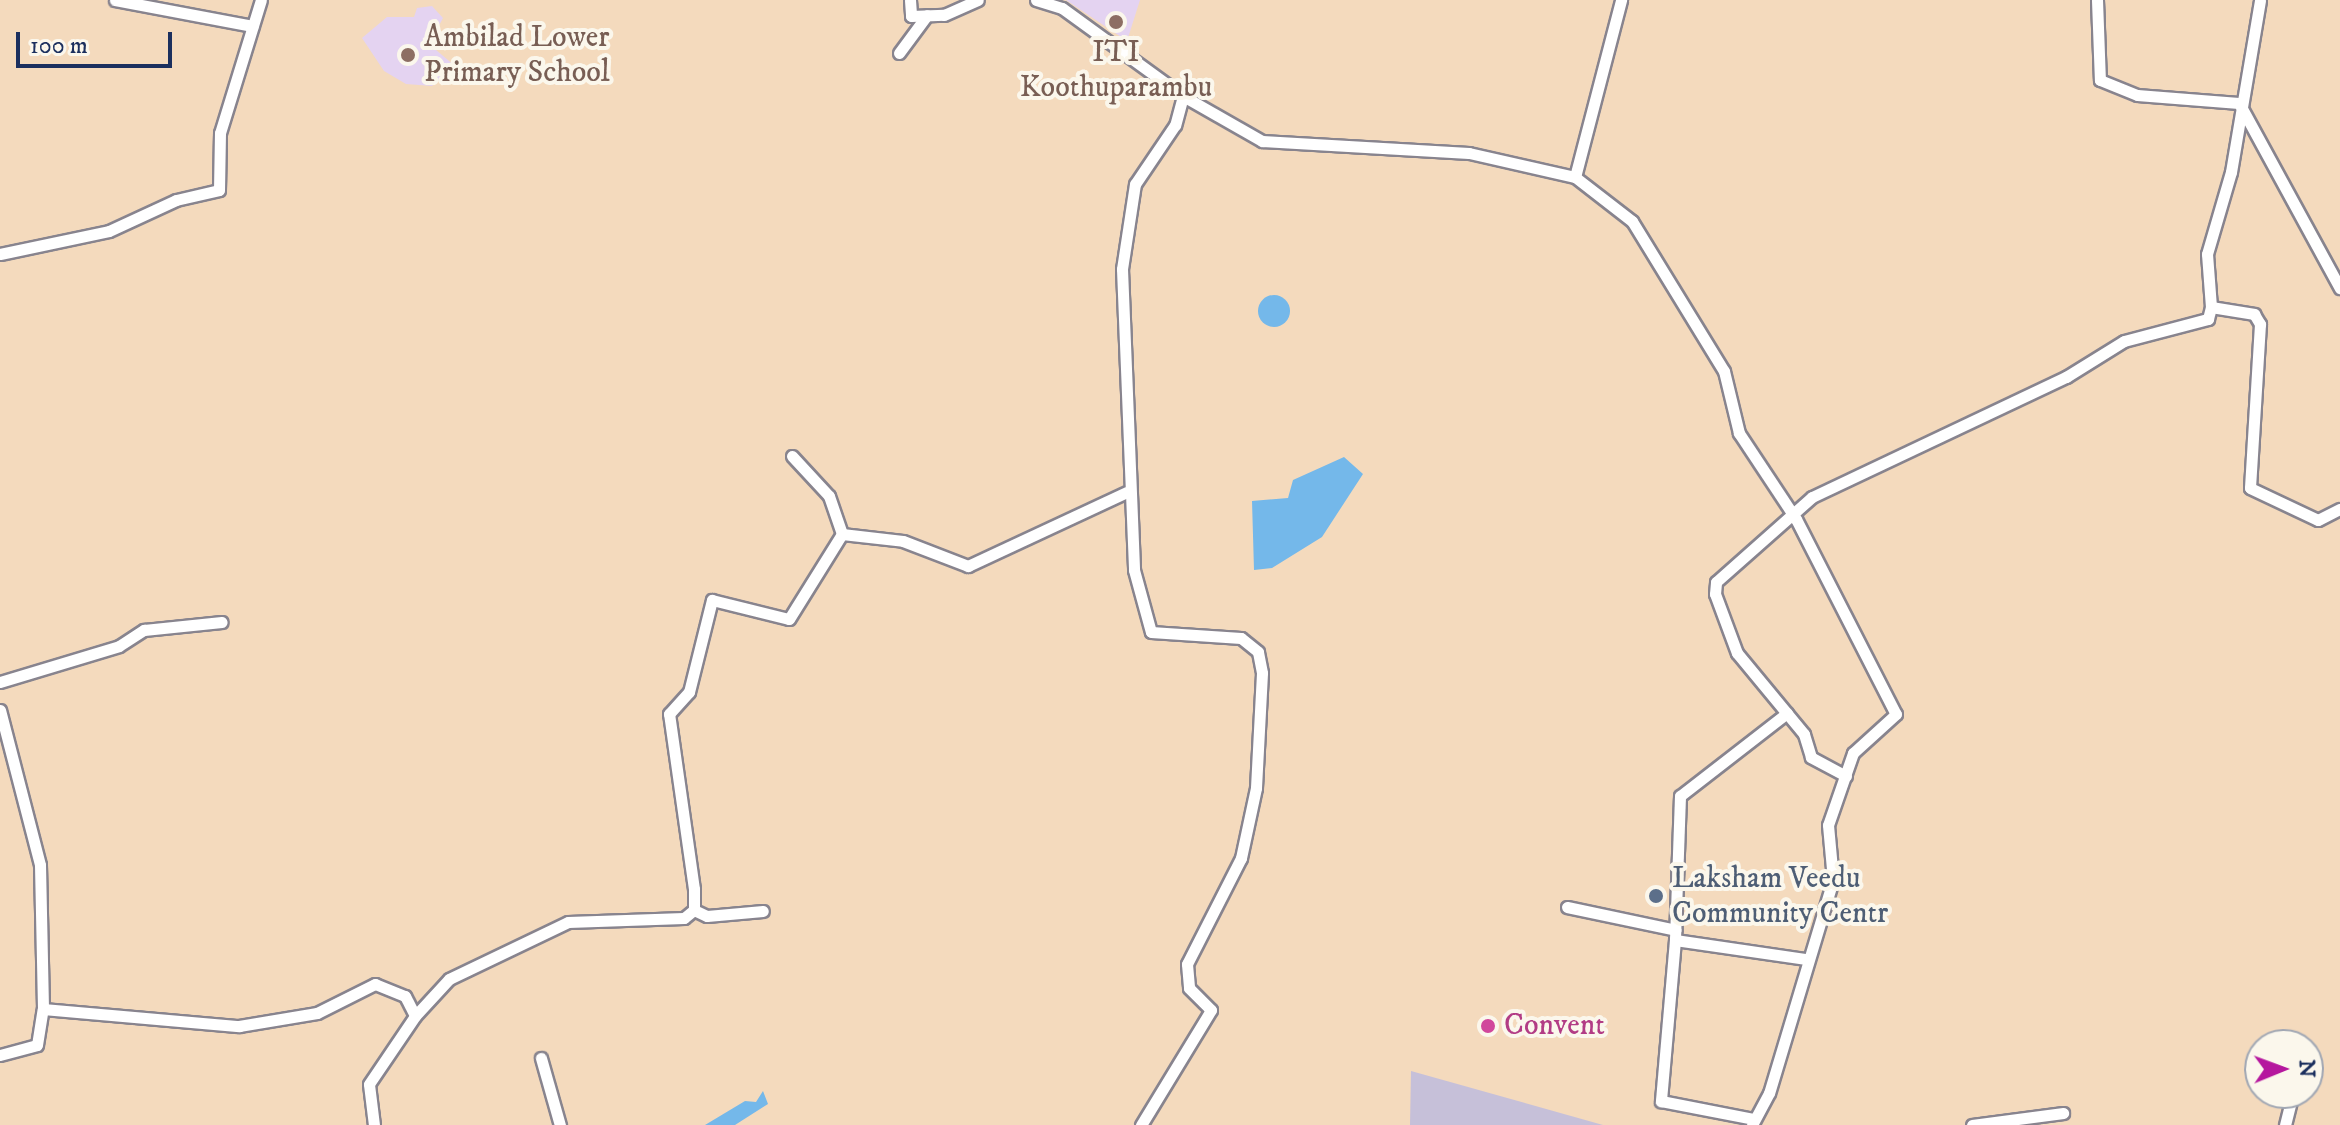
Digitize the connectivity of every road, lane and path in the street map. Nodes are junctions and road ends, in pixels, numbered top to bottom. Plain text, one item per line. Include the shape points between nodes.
1 (115, 0) edge
2 (261, 0) edge
3 (910, 0) edge
4 (978, 0) edge
5 (1036, 0) edge
6 (1621, 0) edge
7 (2097, 0) edge
8 (2260, 0) edge
9 (927, 15) junction
10 (253, 26) junction
11 (899, 53) dead end
12 (1183, 96) junction
13 (2239, 103) junction
14 (1575, 177) junction
15 (0, 254) edge
16 (2340, 288) edge
17 (2211, 307) junction
18 (792, 456) dead end
19 (1127, 492) junction
20 (2340, 509) edge
21 (1786, 514) junction
22 (842, 534) junction
23 (222, 622) dead end
24 (0, 682) edge
25 (0, 710) edge
26 (1787, 713) junction
27 (1846, 776) junction
28 (1567, 907) dead end
29 (694, 910) junction
30 (763, 911) dead end
31 (1675, 935) junction
32 (1805, 959) junction
33 (405, 996) junction
34 (43, 1009) junction
35 (415, 1016) junction
36 (403, 1033) junction
37 (0, 1055) edge
38 (541, 1058) dead end
39 (2063, 1113) dead end
40 (1753, 1122) edge
41 (374, 1125) edge
42 (560, 1125) edge
43 (1141, 1125) edge
44 (1972, 1125) edge

1 - 10 street
2 - 10 street
3 - 9 street via 911,16
4 - 9 street
5 - 12 street via 1062,8
6 - 14 street
7 - 13 street via 2100,80 2137,95
8 - 13 street
9 - 11 street
10 - 15 street via 220,133 219,190 176,200 109,231
12 - 14 street via 1262,141 1469,153
12 - 19 street via 1175,125 1135,184 1122,269
13 - 16 street
13 - 17 street via 2231,172 2207,254
14 - 21 street via 1632,221 1724,371 1729,412
17 - 20 street via 2254,314 2260,324 2250,488 2318,520
17 - 21 street via 2208,319 2124,341 2066,377
18 - 22 street via 829,496
19 - 22 street via 968,566 903,541
19 - 43 street via 1134,570 1151,632 1241,638 1258,652 1262,673 1256,788 1241,858 1187,964 1189,988 1211,1010
21 - 26 street via 1784,526 1716,582 1715,594 1737,653
21 - 27 street via 1831,583 1853,641 1896,714 1853,753
22 - 29 street via 789,619 712,600 689,692 669,714
23 - 24 street via 144,630 119,646
25 - 34 street via 40,865
26 - 27 street via 1811,757
26 - 31 street via 1680,796
27 - 32 street via 1828,825 1835,871
28 - 31 street
29 - 30 street via 707,916
29 - 35 street via 684,918 643,924 568,922 449,979
31 - 32 street
31 - 40 street via 1661,1101
32 - 40 street via 1769,1093
33 - 34 street via 375,984 317,1013 239,1026
33 - 35 street
33 - 36 street
34 - 37 street via 37,1045
35 - 36 street
36 - 41 street via 369,1084
38 - 42 street
39 - 44 street

